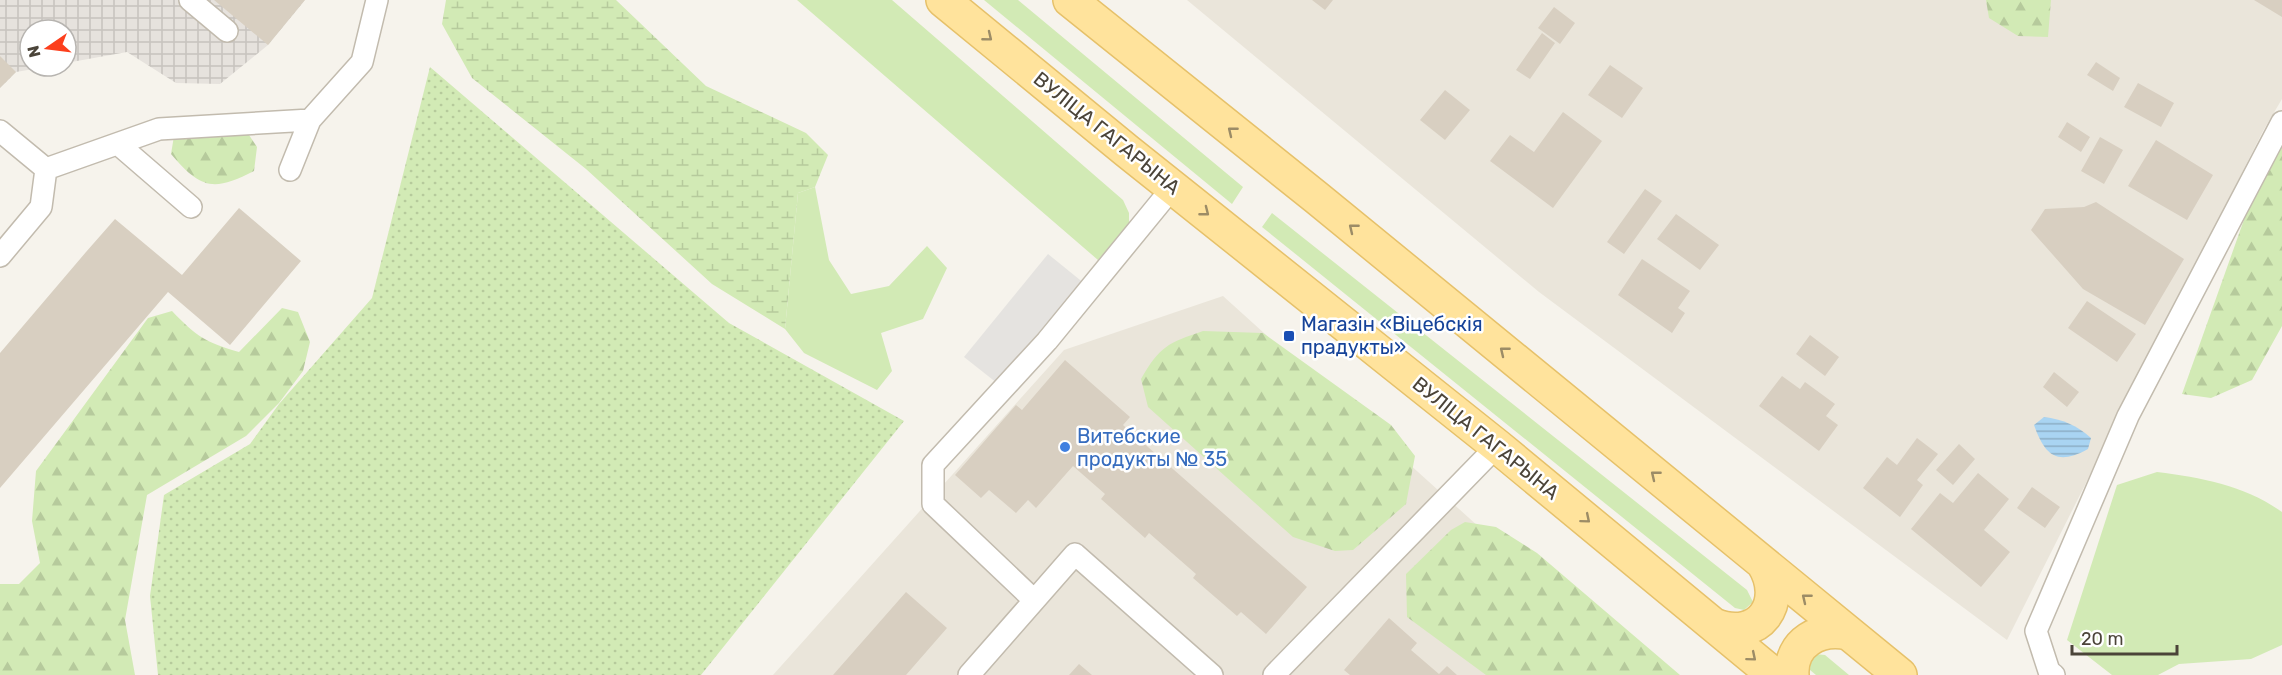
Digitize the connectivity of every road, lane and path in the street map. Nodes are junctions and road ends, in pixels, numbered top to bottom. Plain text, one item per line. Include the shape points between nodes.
1 (190, 0) edge
2 (377, 0) edge
3 (943, 0) edge
4 (1070, 0) edge
5 (227, 31) dead end
6 (310, 120) junction
7 (2282, 122) edge
8 (0, 131) edge
9 (118, 144) junction
10 (46, 169) junction
11 (290, 170) dead end
12 (1173, 187) junction
13 (190, 207) dead end
14 (0, 256) edge
15 (1497, 446) junction
16 (1763, 563) junction
17 (1034, 600) junction
18 (1714, 625) junction
19 (1848, 633) junction
20 (969, 675) edge
21 (1212, 675) edge
22 (1274, 675) edge
23 (1774, 675) edge
24 (1792, 675) edge
25 (1900, 675) edge
26 (2054, 675) edge

1 - 5 lane
2 - 6 lane via 362,62
3 -> 12 main road, ВУЛІЦА ГАГАРЫНА
16 -> 4 main road
6 - 9 lane via 159,129
6 - 11 lane
7 - 26 lane via 2128,416 2036,631 2049,671
8 - 10 lane
9 - 10 lane
9 - 13 lane
10 - 14 lane via 41,207
12 -> 15 main road, ВУЛІЦА ГАГАРЫНА
12 - 17 lane via 1054,333 933,465 933,504
15 -> 18 main road, ВУЛІЦА ГАГАРЫНА
15 - 22 lane
16 - 18 main road via 1773,586 1768,612 1743,629 1725,630
19 -> 16 main road
17 - 20 lane
17 - 21 lane via 1075,554
18 -> 23 main road, ВУЛІЦА ГАГАРЫНА
19 - 24 main road via 1835,630 1809,638 1794,658
19 - 25 main road

